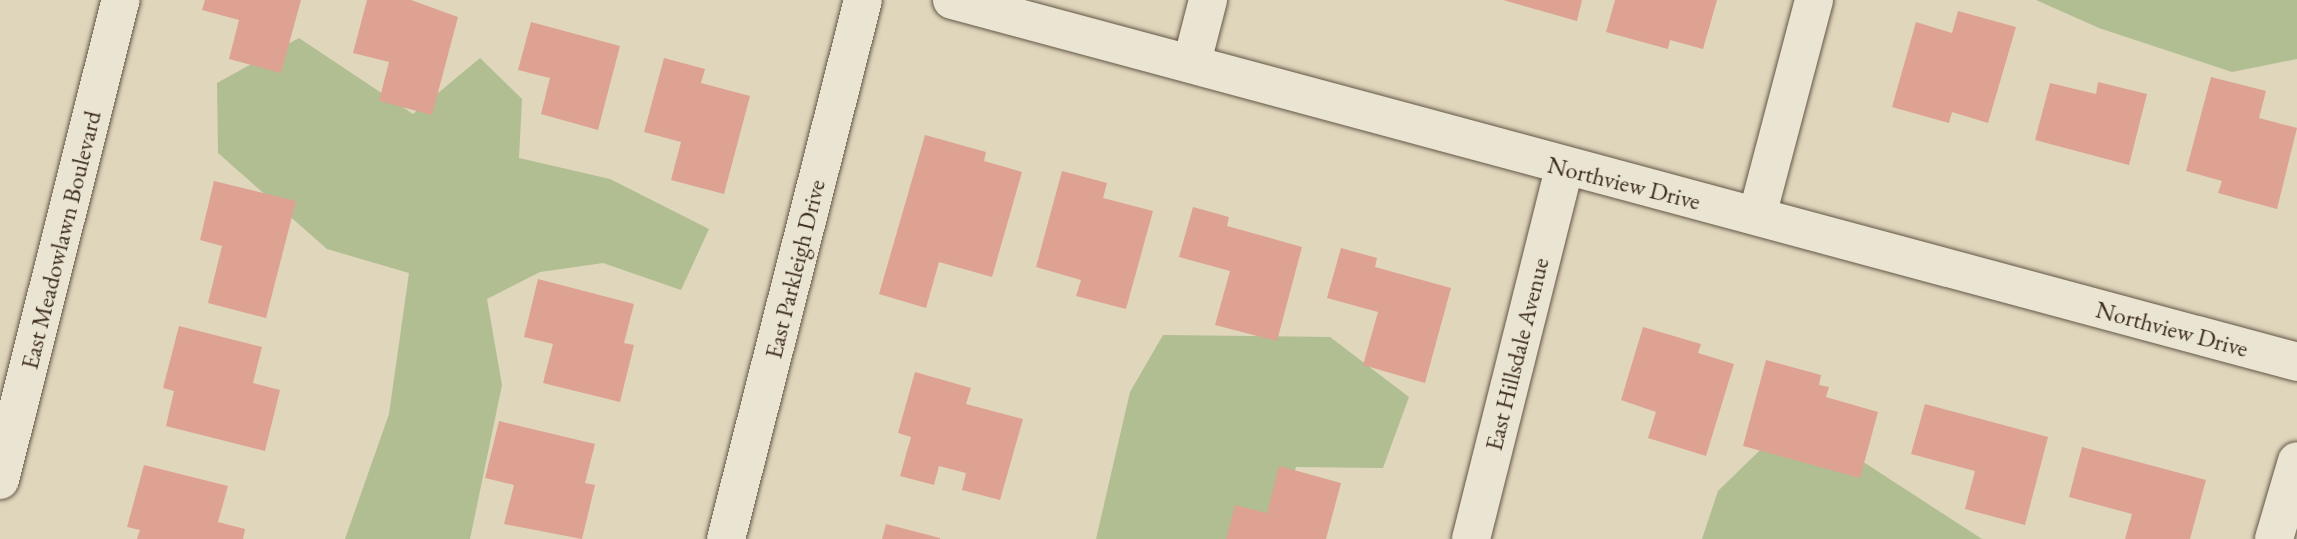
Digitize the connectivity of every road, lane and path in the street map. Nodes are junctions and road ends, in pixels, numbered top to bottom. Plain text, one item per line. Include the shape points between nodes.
1 (121, 0) edge
2 (863, 0) edge
3 (952, 0) edge
4 (1209, 0) edge
5 (1814, 0) edge
6 (1192, 62) junction
7 (1564, 169) junction
8 (1757, 216) junction
9 (2297, 362) edge
10 (2297, 461) edge
11 (0, 480) edge
12 (726, 539) edge
13 (1471, 539) edge
14 (2274, 539) edge

1 - 11 street, East Meadowlawn Boulevard
2 - 12 street, East Parkleigh Drive
3 - 6 street, Northview Drive
4 - 6 street
5 - 8 street
6 - 7 street, Northview Drive
7 - 8 street, Northview Drive
7 - 13 street, East Hillsdale Avenue
8 - 9 street, Northview Drive
10 - 14 street

